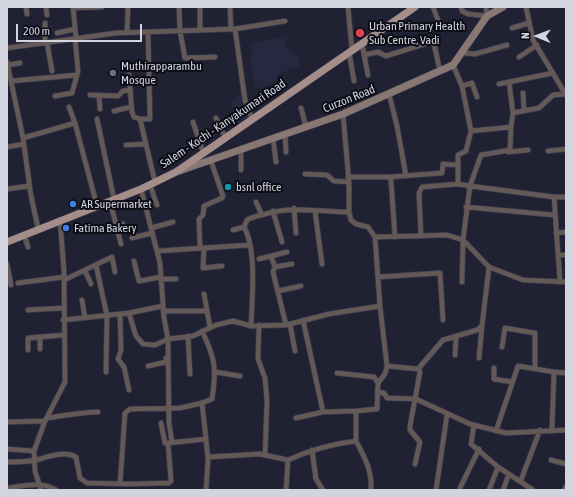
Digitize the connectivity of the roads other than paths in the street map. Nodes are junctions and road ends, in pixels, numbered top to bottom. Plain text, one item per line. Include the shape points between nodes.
1 (26, 7) edge
2 (46, 7) edge
3 (73, 7) edge
4 (102, 7) edge
5 (128, 7) edge
6 (179, 7) edge
7 (200, 7) edge
8 (230, 7) edge
9 (348, 7) edge
10 (415, 7) edge
11 (434, 7) edge
12 (461, 7) edge
13 (486, 7) edge
14 (503, 7) edge
15 (526, 7) edge
16 (27, 14) dead end
17 (47, 15) dead end
18 (487, 16) junction
19 (438, 20) dead end
20 (285, 21) dead end
21 (45, 23) dead end
22 (529, 23) junction
23 (233, 28) junction
24 (512, 28) dead end
25 (75, 29) junction
26 (200, 30) junction
27 (180, 31) junction
28 (148, 32) junction
29 (57, 33) dead end
30 (127, 33) junction
31 (75, 38) junction
32 (46, 42) junction
33 (362, 44) junction
34 (507, 45) dead end
35 (536, 45) junction
36 (7, 48) edge
37 (351, 51) junction
38 (463, 53) junction
39 (364, 55) junction
40 (215, 57) dead end
41 (519, 57) dead end
42 (7, 63) edge
43 (20, 63) dead end
44 (453, 65) junction
45 (52, 71) dead end
46 (440, 71) junction
47 (553, 73) junction
48 (77, 75) junction
49 (129, 75) dead end
50 (368, 75) dead end
51 (11, 81) junction
52 (354, 81) dead end
53 (509, 82) junction
54 (499, 84) dead end
55 (462, 86) junction
56 (130, 90) junction
57 (523, 93) dead end
58 (389, 94) junction
59 (566, 94) edge
60 (90, 95) dead end
61 (99, 95) junction
62 (55, 96) dead end
63 (477, 97) dead end
64 (131, 107) junction
65 (69, 108) dead end
66 (301, 108) dead end
67 (100, 109) dead end
68 (524, 110) junction
69 (114, 111) dead end
70 (513, 113) junction
71 (343, 114) junction
72 (216, 118) dead end
73 (97, 119) dead end
74 (140, 119) junction
75 (252, 119) junction
76 (193, 122) dead end
77 (75, 123) junction
78 (306, 127) junction
79 (511, 127) junction
80 (471, 131) junction
81 (285, 134) junction
82 (225, 137) junction
83 (23, 138) junction
84 (273, 138) junction
85 (24, 144) junction
86 (146, 144) junction
87 (126, 145) dead end
88 (7, 147) edge
89 (566, 149) edge
90 (241, 150) junction
91 (528, 150) dead end
92 (548, 151) dead end
93 (203, 152) junction
94 (286, 152) dead end
95 (506, 152) junction
96 (211, 161) junction
97 (276, 162) dead end
98 (457, 165) junction
99 (241, 170) dead end
100 (176, 172) junction
101 (306, 174) dead end
102 (406, 176) junction
103 (389, 177) junction
104 (349, 180) junction
105 (152, 183) junction
106 (458, 184) junction
107 (29, 186) junction
108 (470, 186) junction
109 (141, 189) junction
110 (7, 190) edge
111 (554, 197) junction
112 (566, 197) edge
113 (112, 200) junction
114 (256, 202) dead end
115 (157, 205) dead end
116 (97, 206) junction
117 (466, 207) junction
118 (294, 208) junction
119 (273, 211) junction
120 (316, 212) junction
121 (349, 212) junction
122 (262, 215) junction
123 (554, 215) junction
124 (60, 220) junction
125 (173, 222) dead end
126 (123, 224) dead end
127 (116, 226) junction
128 (244, 227) junction
129 (38, 228) junction
130 (233, 230) dead end
131 (152, 231) junction
132 (566, 232) edge
133 (296, 233) dead end
134 (556, 233) junction
135 (24, 234) junction
136 (421, 236) junction
137 (375, 237) junction
138 (395, 237) junction
139 (132, 238) dead end
140 (463, 240) junction
141 (7, 242) edge
142 (282, 242) dead end
143 (121, 244) dead end
144 (250, 245) junction
145 (28, 247) dead end
146 (202, 248) junction
147 (157, 251) junction
148 (287, 252) dead end
149 (558, 255) junction
150 (566, 255) edge
151 (271, 256) junction
152 (259, 259) dead end
153 (134, 261) dead end
154 (7, 264) edge
155 (292, 264) dead end
156 (322, 264) dead end
157 (96, 265) junction
158 (222, 266) dead end
159 (275, 267) junction
160 (489, 267) junction
161 (85, 271) junction
162 (115, 272) dead end
163 (378, 277) junction
164 (64, 278) junction
165 (161, 278) junction
166 (176, 279) dead end
167 (560, 281) junction
168 (462, 282) dead end
169 (566, 282) edge
170 (18, 283) dead end
171 (91, 284) dead end
172 (11, 285) dead end
173 (301, 286) dead end
174 (278, 291) junction
175 (204, 294) dead end
176 (82, 300) dead end
177 (380, 306) junction
178 (64, 308) junction
179 (163, 309) junction
180 (28, 310) dead end
181 (205, 311) dead end
182 (120, 314) junction
183 (130, 314) junction
184 (107, 316) junction
185 (85, 318) junction
186 (63, 320) junction
187 (303, 320) junction
188 (443, 320) dead end
189 (288, 324) junction
190 (259, 325) junction
191 (251, 326) junction
192 (482, 326) junction
193 (210, 327) junction
194 (202, 331) junction
195 (64, 335) junction
196 (40, 337) junction
197 (186, 337) junction
198 (456, 337) junction
199 (166, 339) junction
200 (502, 347) dead end
201 (40, 349) dead end
202 (28, 350) dead end
203 (295, 351) dead end
204 (186, 352) dead end
205 (455, 355) dead end
206 (479, 358) dead end
207 (148, 366) dead end
208 (387, 366) junction
209 (494, 368) dead end
210 (535, 368) junction
211 (418, 369) junction
212 (106, 372) dead end
213 (215, 372) junction
214 (554, 372) junction
215 (337, 373) dead end
216 (566, 373) edge
217 (190, 374) dead end
218 (240, 376) dead end
219 (512, 382) junction
220 (378, 383) junction
221 (129, 390) dead end
222 (377, 392) junction
223 (416, 399) junction
224 (202, 403) junction
225 (170, 408) junction
226 (356, 411) junction
227 (98, 412) dead end
228 (323, 412) junction
229 (447, 415) junction
230 (296, 418) dead end
231 (46, 419) junction
232 (7, 422) edge
233 (161, 423) dead end
234 (474, 425) junction
235 (552, 429) junction
236 (540, 430) junction
237 (566, 430) edge
238 (496, 431) junction
239 (206, 438) junction
240 (356, 441) junction
241 (172, 442) junction
242 (165, 443) dead end
243 (7, 449) edge
244 (312, 450) junction
245 (479, 450) junction
246 (34, 451) junction
247 (265, 455) junction
248 (208, 457) junction
249 (35, 460) junction
250 (288, 460) junction
251 (550, 460) dead end
252 (7, 462) edge
253 (415, 464) dead end
254 (566, 464) edge
255 (498, 467) junction
256 (509, 474) junction
257 (521, 480) junction
258 (120, 484) junction
259 (130, 484) junction
260 (148, 484) junction
261 (40, 487) edge
262 (7, 488) edge
263 (460, 488) dead end
264 (56, 490) edge
265 (129, 490) edge
266 (149, 490) edge
267 (206, 490) edge
268 (286, 490) edge
269 (323, 490) edge
270 (371, 490) edge
271 (436, 490) edge
272 (490, 490) edge
273 (503, 490) edge
274 (533, 490) edge

1 - 16 street
2 - 17 street
3 - 4 street
3 - 25 street
5 - 30 street
6 - 27 street
7 - 26 street
8 - 23 street
9 - 37 street
10 - 33 main road, Salem - Kochi - Kanyakumari Road
11 - 19 street
12 - 18 street via 462,11 468,14
13 - 18 street
14 - 18 main road, Curzon Road
15 - 22 street
18 - 38 main road, Curzon Road
20 - 23 street
21 - 32 street
22 - 24 street
22 - 35 street
23 - 26 street
23 - 75 street via 245,100
25 - 29 street
25 - 31 street
26 - 27 street
27 - 28 street
27 - 40 street via 185,58
28 - 30 street
28 - 74 street via 150,119
30 - 31 street
31 - 32 street
31 - 48 street
32 - 36 street
32 - 45 street
33 - 37 main road, Salem - Kochi - Kanyakumari Road
33 - 39 street
34 - 38 street via 475,54
35 - 41 street
35 - 47 street
37 - 52 street
37 - 75 main road, Salem - Kochi - Kanyakumari Road
38 - 44 main road, Curzon Road
39 - 46 street via 378,52 386,56 431,42 434,44
39 - 50 street
42 - 43 street
42 - 51 street
44 - 46 main road, Curzon Road
44 - 55 street
46 - 58 main road, Curzon Road
47 - 53 street
47 - 59 street
48 - 51 street
48 - 62 street via 72,93
49 - 56 street
51 - 83 street
53 - 54 street
53 - 70 street
55 - 63 street via 472,83
55 - 80 street
56 - 61 street via 123,91 118,96
56 - 64 street
57 - 68 street
58 - 71 main road, Curzon Road
58 - 102 street
59 - 68 street via 553,95 539,108
60 - 61 street
61 - 67 street
64 - 69 street
64 - 74 street via 134,117
65 - 77 street
66 - 78 street
68 - 70 street
70 - 79 street
71 - 78 main road, Curzon Road
71 - 104 street
72 - 82 street
73 - 113 street
74 - 86 street
75 - 82 main road, Salem - Kochi - Kanyakumari Road
76 - 93 street
77 - 83 street
77 - 116 street
78 - 81 main road, Curzon Road
79 - 80 street
79 - 95 street via 511,148
80 - 98 street via 466,151 458,155
81 - 84 main road, Curzon Road
81 - 94 street
82 - 93 main road, Salem - Kochi - Kanyakumari Road
83 - 85 street
84 - 90 main road, Curzon Road
84 - 97 street
85 - 88 street
85 - 107 street
86 - 87 street
86 - 105 street
89 - 92 street
90 - 96 main road, Curzon Road
90 - 99 street
91 - 95 street
93 - 100 main road, Salem - Kochi - Kanyakumari Road
95 - 108 street via 481,155
96 - 100 main road, Curzon Road
96 - 146 street via 223,196 204,206 203,215 199,219
98 - 102 street via 443,164 442,173
98 - 106 street
100 - 105 main road, Salem - Kochi - Kanyakumari Road
101 - 104 street via 327,175 334,181
102 - 103 street
103 - 104 street
103 - 138 street
104 - 121 street
105 - 109 main road, Salem - Kochi - Kanyakumari Road
105 - 115 street
106 - 108 street
106 - 136 street via 422,187 419,193
107 - 110 street
107 - 129 street
108 - 111 street
108 - 117 street
109 - 113 main road, Salem - Kochi - Kanyakumari Road
109 - 131 street
111 - 112 street
111 - 123 street
113 - 116 main road, Salem - Kochi - Kanyakumari Road
113 - 127 street
114 - 122 street
116 - 124 main road, Salem - Kochi - Kanyakumari Road
117 - 123 street
117 - 140 street
118 - 119 street
118 - 120 street
118 - 133 street
119 - 122 street
119 - 142 street
120 - 121 street
120 - 156 street
121 - 137 street via 351,220 368,227
122 - 128 street via 247,220
123 - 134 street
124 - 129 main road, Salem - Kochi - Kanyakumari Road
124 - 164 street
125 - 131 street
126 - 127 street
127 - 143 street
128 - 130 street
128 - 144 street
129 - 135 main road, Salem - Kochi - Kanyakumari Road
131 - 139 street
131 - 147 street
132 - 134 street
134 - 149 street
135 - 141 main road, Salem - Kochi - Kanyakumari Road
135 - 145 street
136 - 138 street
136 - 140 street via 447,235
137 - 138 street
137 - 163 street
140 - 160 street
140 - 168 street
144 - 146 street
144 - 191 street
146 - 147 street
146 - 158 street via 203,268
147 - 165 street
148 - 151 street
149 - 150 street
149 - 167 street
151 - 152 street
151 - 159 street
153 - 165 street via 139,281
154 - 172 street
155 - 159 street
157 - 161 street
157 - 162 street via 112,257
157 - 184 street
159 - 174 street via 273,272
160 - 167 street via 523,280
160 - 192 street
161 - 164 street
161 - 171 street
163 - 177 street
163 - 188 street via 440,273
164 - 170 street
164 - 178 street
165 - 166 street
165 - 179 street
167 - 169 street
173 - 174 street
174 - 189 street
175 - 193 street
176 - 185 street
177 - 187 street
177 - 208 street
178 - 180 street
178 - 186 street
179 - 181 street
179 - 183 street
179 - 199 street
182 - 183 street
182 - 184 street
182 - 221 street via 121,350 118,359 124,367
183 - 199 street via 136,336 143,344 155,345
184 - 185 street
184 - 212 street
185 - 186 street
186 - 195 street
187 - 189 street
187 - 228 street
189 - 190 street
189 - 203 street
190 - 191 street
190 - 247 street via 258,359 265,378 267,401
191 - 193 street via 233,321
192 - 198 street
192 - 206 street
193 - 194 street
194 - 197 street
194 - 213 street via 211,349
195 - 196 street
195 - 231 street via 65,382
196 - 201 street
196 - 202 street via 28,338
197 - 199 street
197 - 204 street
197 - 217 street
198 - 205 street
198 - 211 street via 444,340
199 - 207 street via 166,362
199 - 225 street
200 - 210 street via 505,328 535,334
208 - 211 street
208 - 220 street
209 - 219 street via 494,379
210 - 214 street
210 - 219 street via 518,366
211 - 223 street via 420,372
213 - 218 street
213 - 224 street via 212,399
214 - 216 street
214 - 235 street
215 - 220 street via 367,375 374,377
219 - 238 street
220 - 222 street
222 - 223 street via 384,393 387,398
222 - 226 street via 377,409
223 - 229 street
223 - 253 street via 410,426 410,430 420,442
224 - 225 street
224 - 239 street
225 - 241 street
225 - 258 street via 130,409 125,413
226 - 228 street
226 - 240 street
227 - 231 street via 76,412 69,416
228 - 230 street
229 - 234 street
229 - 271 street
231 - 232 street
231 - 246 street
233 - 242 street
234 - 238 street
234 - 245 street via 471,444
235 - 236 street
235 - 237 street
236 - 238 street via 506,433
236 - 257 street
239 - 241 street
239 - 248 street
240 - 244 street
240 - 270 street via 372,476
241 - 260 street via 168,443 171,481 166,484
243 - 246 street
244 - 250 street
244 - 269 street via 316,479
245 - 255 street
245 - 263 street
246 - 249 street
247 - 248 street
247 - 250 street
248 - 267 street
249 - 252 street
249 - 258 street via 52,455 72,454 76,457 82,482
249 - 261 street
250 - 268 street
251 - 254 street
255 - 256 street
255 - 272 street
256 - 257 street
256 - 273 street
257 - 274 street
258 - 259 street
259 - 260 street
259 - 265 street
260 - 266 street
261 - 262 street
261 - 264 street via 49,485

